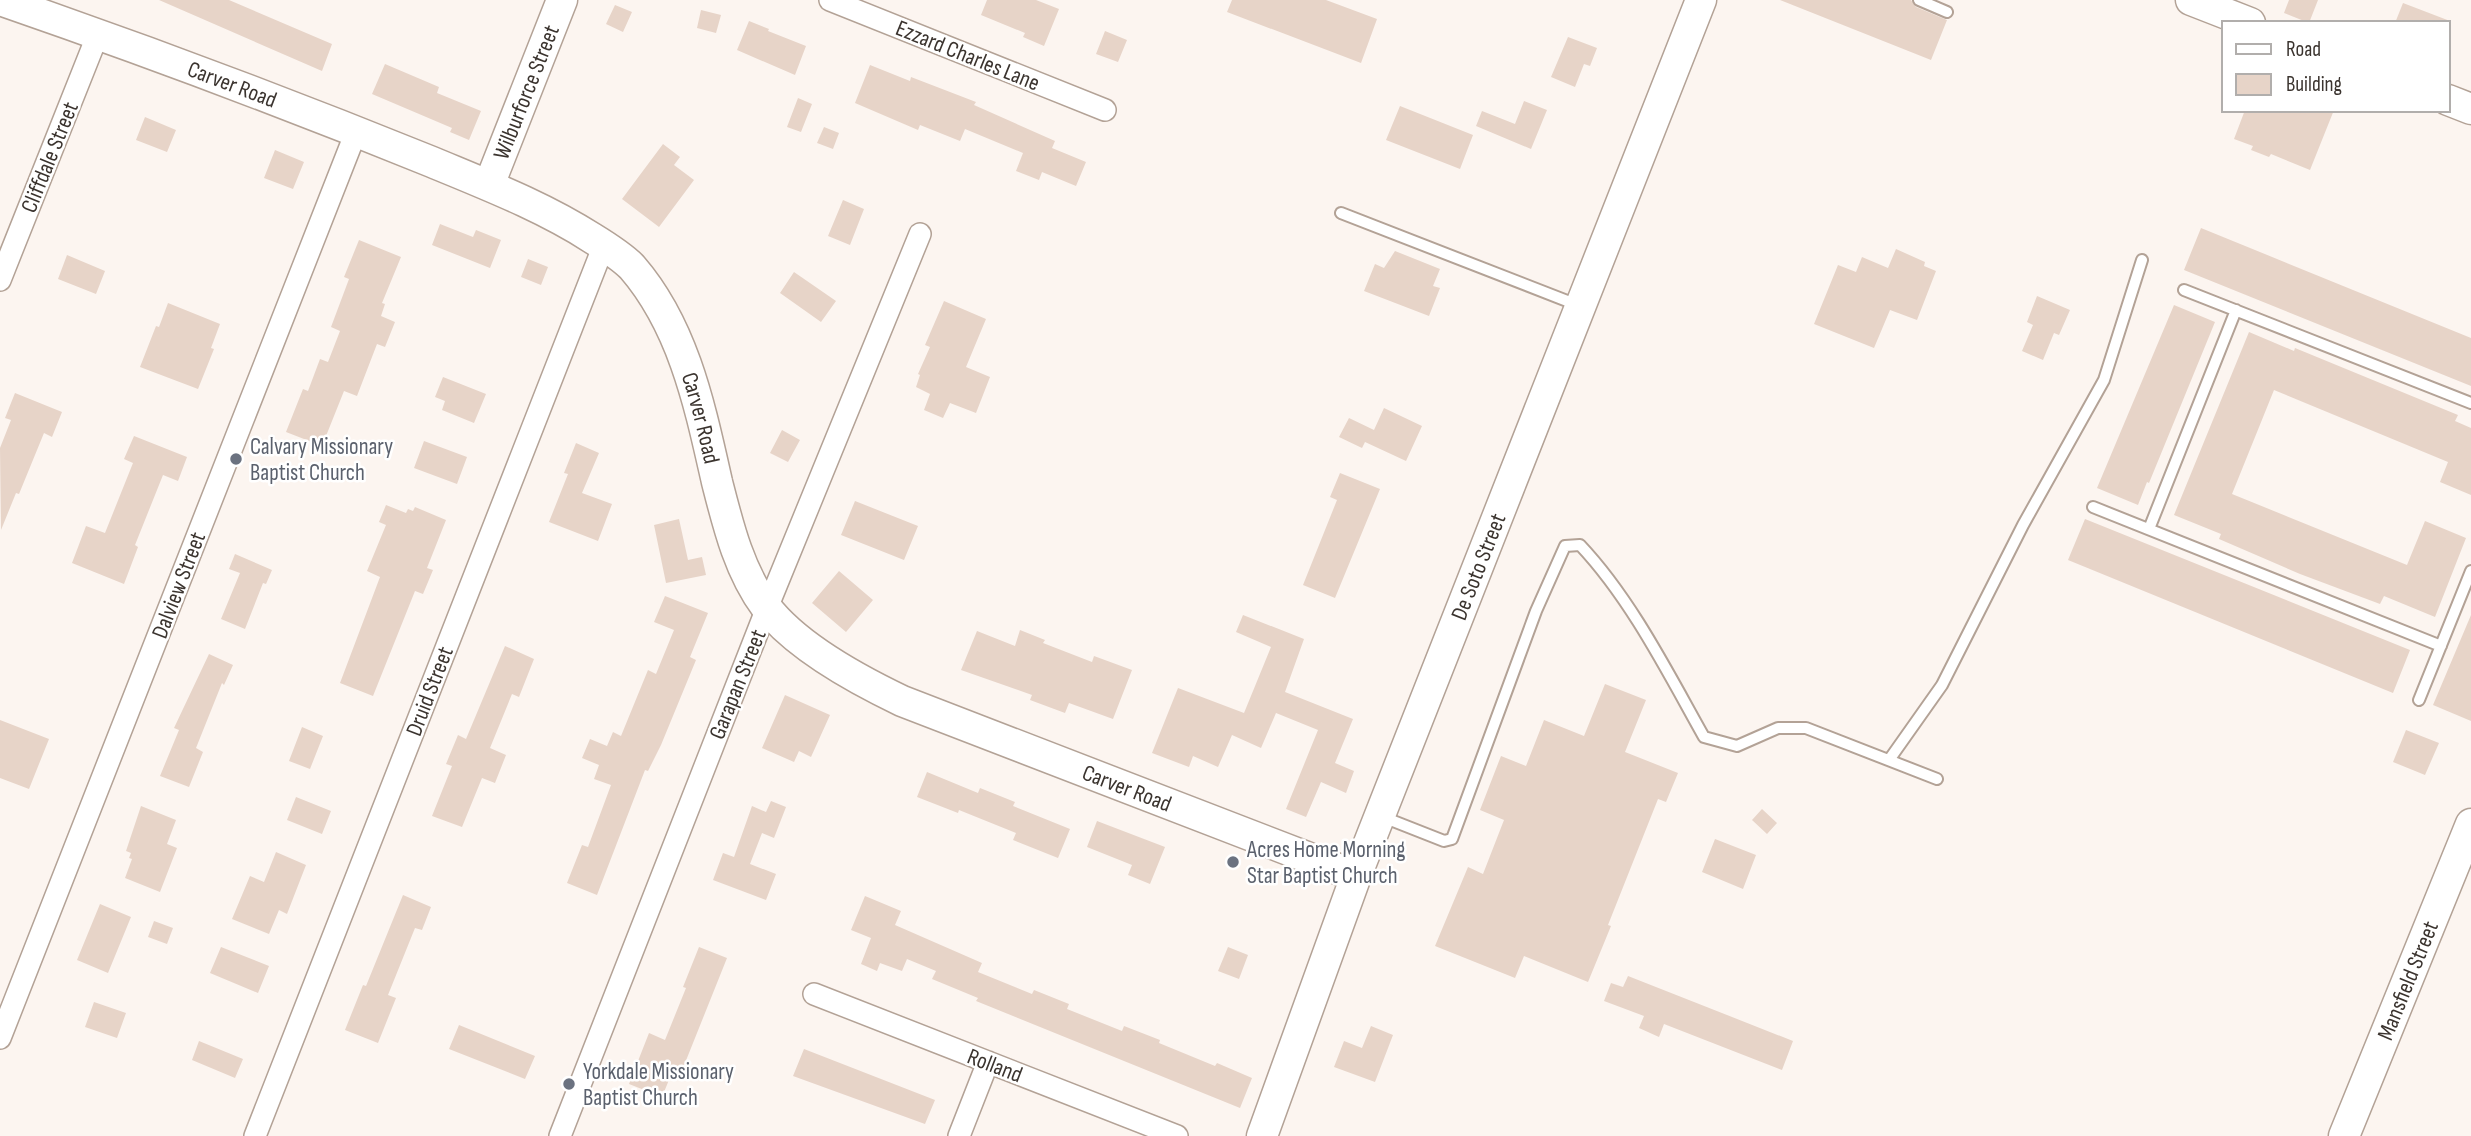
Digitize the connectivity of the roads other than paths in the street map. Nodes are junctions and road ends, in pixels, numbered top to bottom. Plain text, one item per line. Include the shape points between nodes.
1 (0, 0) edge
2 (562, 0) edge
3 (830, 0) edge
4 (1701, 0) edge
5 (1919, 0) edge
6 (2191, 0) edge
7 (1947, 12) dead end
8 (2245, 21) edge
9 (98, 34) junction
10 (2450, 101) edge
11 (2471, 109) edge
12 (1105, 110) dead end
13 (356, 132) junction
14 (489, 186) junction
15 (1341, 213) dead end
16 (920, 234) dead end
17 (604, 246) junction
18 (2143, 260) dead end
19 (0, 280) edge
20 (2184, 290) dead end
21 (1580, 306) junction
22 (2236, 310) junction
23 (2471, 403) edge
24 (2093, 507) dead end
25 (2149, 529) junction
26 (2471, 571) edge
27 (767, 608) junction
28 (2441, 646) junction
29 (2419, 700) dead end
30 (1889, 760) junction
31 (1937, 779) dead end
32 (1380, 816) junction
33 (2471, 824) edge
34 (1356, 876) junction
35 (814, 994) dead end
36 (0, 1038) edge
37 (988, 1062) junction
38 (255, 1136) edge
39 (560, 1136) edge
40 (959, 1136) edge
41 (1177, 1136) edge
42 (1262, 1136) edge
43 (2344, 1136) edge

1 - 9 street, Carver Road
2 - 14 street, Wilburforce Street
3 - 12 street, Ezzard Charles Lane
4 - 21 street, De Soto Street
5 - 7 lane
6 - 8 street
9 - 13 street, Carver Road
9 - 19 street, Cliffdale Street
10 - 11 street
13 - 14 street, Carver Road
13 - 36 street, Dalview Street
14 - 17 street, Carver Road via 538,206
15 - 21 lane
16 - 27 street, Garapan Street
17 - 27 street, Carver Road via 631,266 676,336 703,421 728,527
17 - 38 street, Druid Street
18 - 30 lane via 2104,380 2023,525 1942,685
20 - 22 lane
21 - 32 street, De Soto Street
22 - 23 lane
22 - 25 lane
24 - 25 lane
25 - 28 lane
26 - 28 lane
27 - 34 street, Carver Road via 813,649 902,701
27 - 39 street, Garapan Street
28 - 29 lane
30 - 31 lane
30 - 32 lane via 1806,728 1778,728 1737,746 1704,737 1662,661 1600,567 1580,545 1565,546 1536,611 1452,839 1444,842
32 - 34 street, De Soto Street
33 - 43 street, Mansfield Street
34 - 42 street, De Soto Street
35 - 37 street, Rolland
37 - 40 street
37 - 41 street, Rolland

